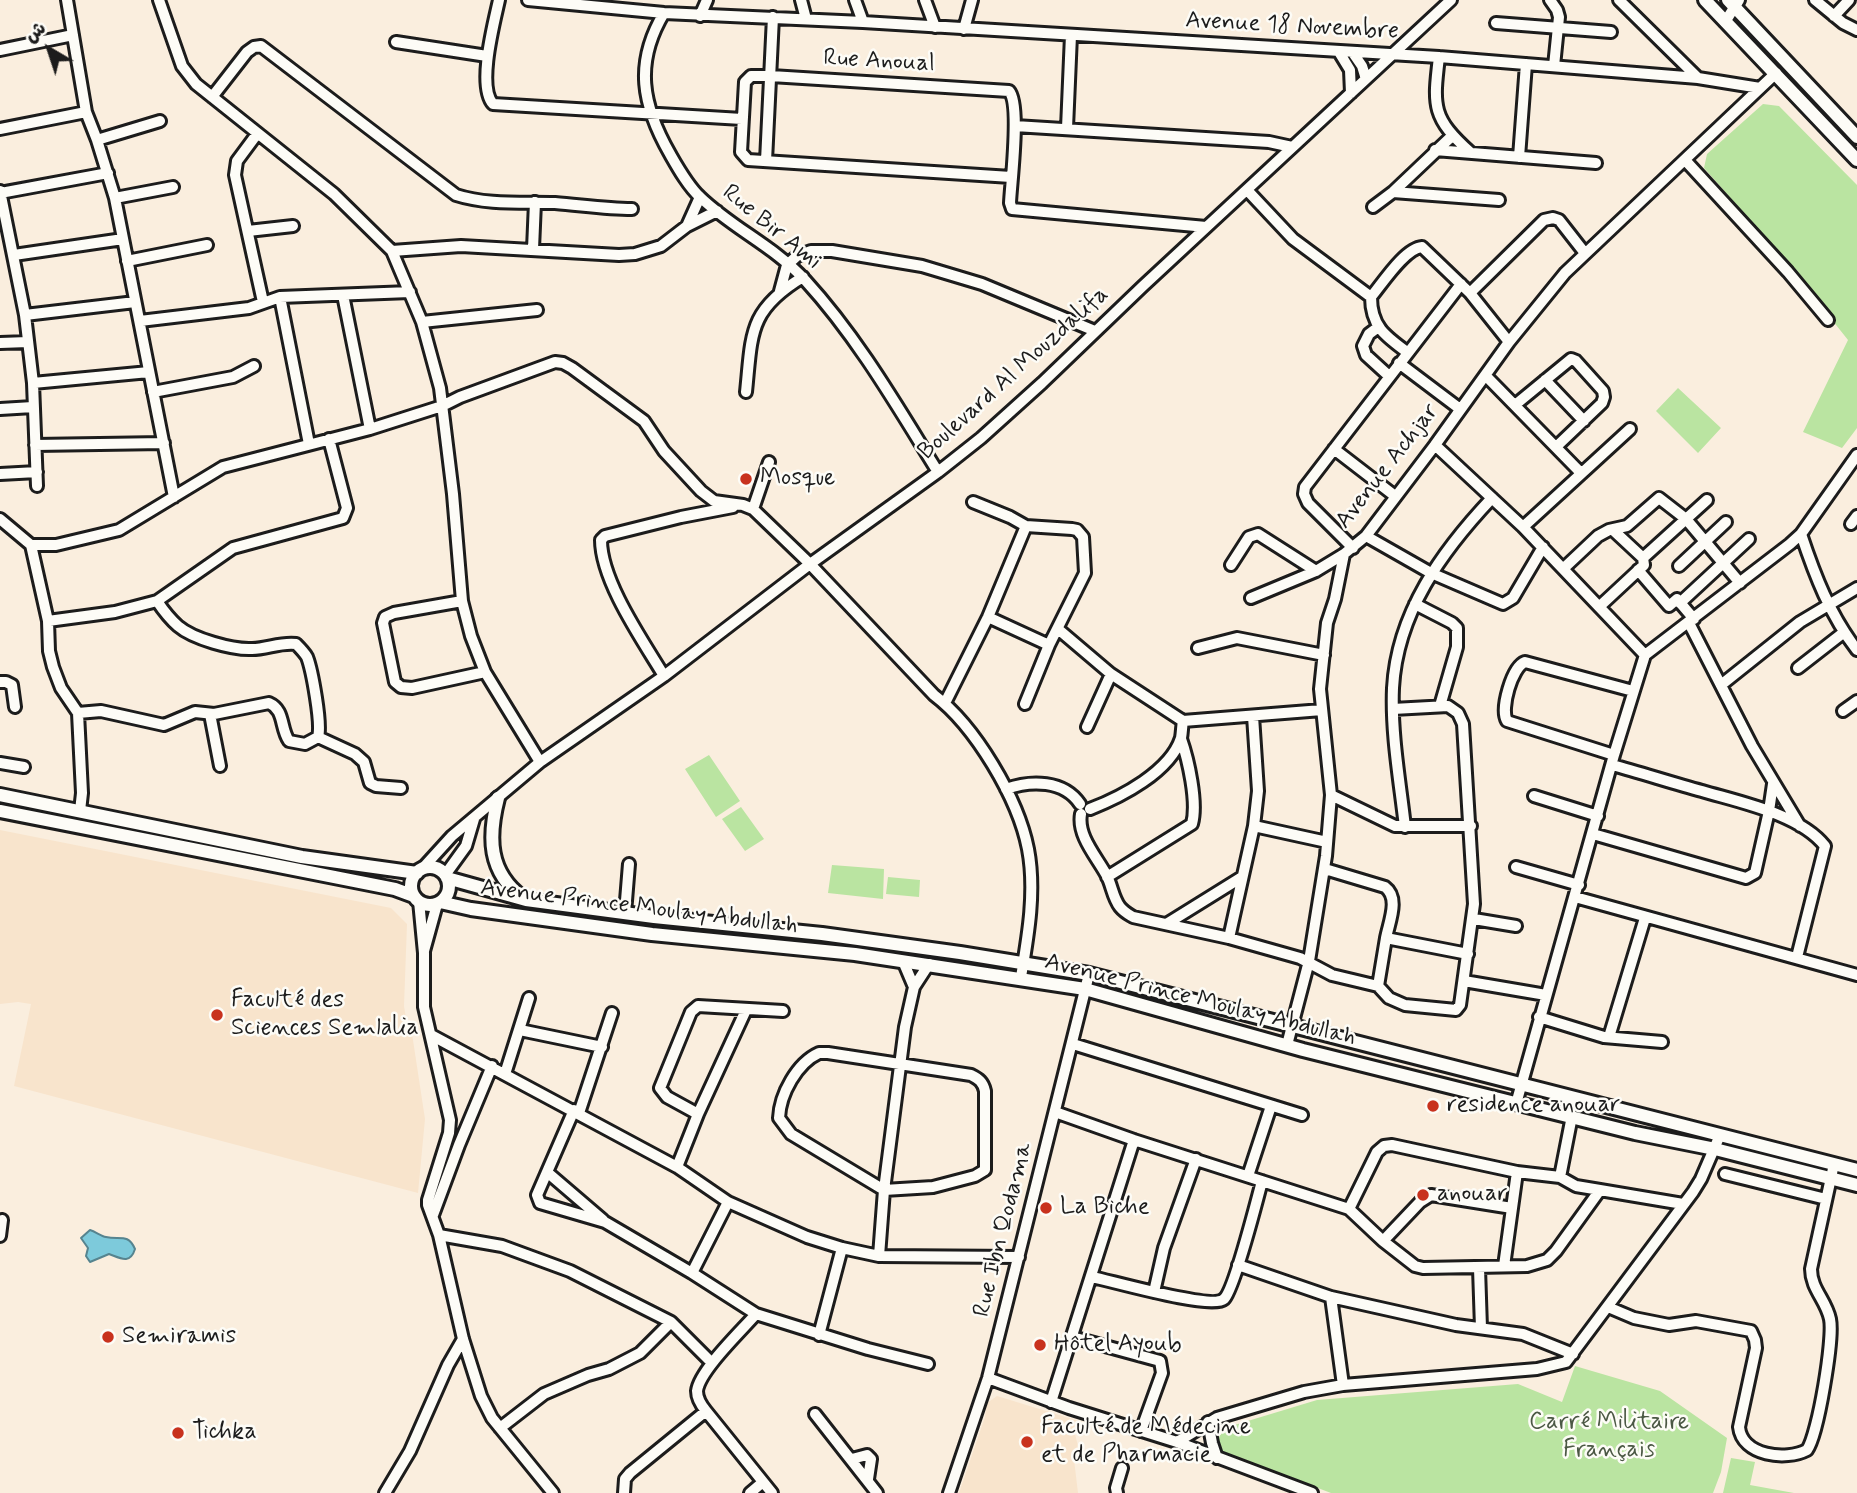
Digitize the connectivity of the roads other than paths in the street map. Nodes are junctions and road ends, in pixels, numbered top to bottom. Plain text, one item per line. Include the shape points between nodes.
1 (67, 0) edge
2 (159, 0) edge
3 (499, 0) edge
4 (528, 0) edge
5 (707, 0) edge
6 (801, 0) edge
7 (855, 0) edge
8 (925, 0) edge
9 (972, 0) edge
10 (1451, 0) edge
11 (1550, 0) edge
12 (1619, 0) edge
13 (1705, 0) edge
14 (1815, 0) edge
15 (1849, 0) edge
16 (564, 2) edge
17 (1734, 3) edge
18 (633, 5) edge
19 (651, 12) junction
20 (664, 13) junction
21 (700, 16) junction
22 (1834, 16) junction
23 (773, 17) junction
24 (806, 19) junction
25 (863, 22) junction
26 (1726, 22) junction
27 (1496, 23) dead end
28 (935, 27) junction
29 (1558, 28) junction
30 (964, 29) junction
31 (1857, 30) edge
32 (1611, 32) dead end
33 (651, 34) junction
34 (73, 35) junction
35 (1071, 35) junction
36 (396, 42) dead end
37 (0, 50) edge
38 (1339, 52) junction
39 (1353, 53) junction
40 (1392, 54) junction
41 (487, 56) junction
42 (1439, 57) junction
43 (1526, 64) junction
44 (1554, 66) junction
45 (1776, 73) junction
46 (771, 76) junction
47 (1698, 78) junction
48 (1366, 79) junction
49 (1760, 88) junction
50 (1351, 93) junction
51 (212, 97) junction
52 (86, 112) junction
53 (651, 114) junction
54 (742, 119) junction
55 (160, 121) dead end
56 (1015, 126) junction
57 (1066, 128) junction
58 (0, 129) edge
59 (257, 134) junction
60 (1452, 136) junction
61 (1857, 137) edge
62 (97, 140) junction
63 (1292, 147) junction
64 (1435, 150) junction
65 (1471, 153) junction
66 (1519, 157) junction
67 (1685, 159) junction
68 (1857, 160) edge
69 (766, 162) junction
70 (1596, 163) dead end
71 (108, 173) junction
72 (1011, 177) junction
73 (173, 187) dead end
74 (1247, 190) junction
75 (1393, 192) junction
76 (0, 193) edge
77 (700, 197) junction
78 (115, 198) junction
79 (1499, 200) dead end
80 (535, 202) junction
81 (1373, 207) dead end
82 (632, 209) dead end
83 (717, 211) junction
84 (293, 226) dead end
85 (687, 226) junction
86 (1206, 226) junction
87 (248, 231) junction
88 (123, 239) junction
89 (207, 245) dead end
90 (533, 249) junction
91 (392, 251) junction
92 (1584, 252) junction
93 (13, 255) junction
94 (127, 261) junction
95 (787, 265) junction
96 (803, 278) junction
97 (1461, 284) junction
98 (780, 291) junction
99 (410, 292) junction
100 (1470, 293) junction
101 (343, 295) junction
102 (1371, 297) junction
103 (280, 298) junction
104 (135, 302) junction
105 (263, 302) junction
106 (537, 310) dead end
107 (25, 315) junction
108 (1828, 320) dead end
109 (140, 321) junction
110 (422, 322) junction
111 (1377, 328) junction
112 (1095, 331) junction
113 (28, 342) junction
114 (1509, 342) junction
115 (0, 343) edge
116 (1407, 352) junction
117 (1399, 363) junction
118 (254, 366) dead end
119 (149, 372) junction
120 (1389, 376) junction
121 (1486, 376) junction
122 (1545, 380) junction
123 (33, 383) junction
124 (153, 392) junction
125 (746, 392) dead end
126 (1514, 405) junction
127 (442, 406) junction
128 (33, 407) junction
129 (0, 409) edge
130 (1460, 409) junction
131 (1584, 421) junction
132 (370, 429) junction
133 (1630, 429) dead end
134 (329, 439) junction
135 (164, 443) junction
136 (309, 444) junction
137 (35, 445) junction
138 (1435, 445) junction
139 (1556, 447) junction
140 (1334, 449) junction
141 (1856, 459) edge
142 (769, 461) dead end
143 (37, 472) junction
144 (938, 472) junction
145 (1580, 472) junction
146 (0, 474) edge
147 (37, 486) dead end
148 (1395, 496) junction
149 (174, 497) junction
150 (1492, 498) junction
151 (1707, 500) dead end
152 (973, 502) dead end
153 (748, 507) junction
154 (0, 519) edge
155 (1686, 519) junction
156 (1726, 522) dead end
157 (1026, 526) junction
158 (1523, 527) junction
159 (1613, 530) junction
160 (1801, 534) junction
161 (1366, 536) junction
162 (1749, 539) dead end
163 (1704, 542) junction
164 (31, 545) junction
165 (1542, 547) junction
166 (1348, 551) junction
167 (1643, 558) junction
168 (1723, 563) junction
169 (810, 564) junction
170 (1231, 565) dead end
171 (1679, 566) dead end
172 (1564, 568) junction
173 (1638, 570) junction
174 (1316, 571) junction
175 (1431, 573) junction
176 (1740, 583) junction
177 (1857, 588) edge
178 (1251, 598) dead end
179 (157, 601) junction
180 (463, 601) junction
181 (1681, 603) junction
182 (1415, 604) junction
183 (1828, 605) junction
184 (1600, 606) junction
185 (988, 617) junction
186 (48, 621) junction
187 (1691, 621) junction
188 (1058, 629) junction
189 (1843, 633) junction
190 (1049, 645) junction
191 (1198, 648) dead end
192 (1857, 650) edge
193 (1324, 655) junction
194 (1645, 655) junction
195 (1798, 668) dead end
196 (485, 671) junction
197 (1111, 674) junction
198 (664, 676) junction
199 (0, 682) edge
200 (1721, 685) junction
201 (1633, 691) junction
202 (1857, 701) edge
203 (945, 703) junction
204 (1025, 704) dead end
205 (1440, 706) junction
206 (15, 707) dead end
207 (1393, 709) junction
208 (1322, 710) junction
209 (1843, 712) dead end
210 (78, 713) junction
211 (210, 714) junction
212 (1253, 716) junction
213 (1183, 721) junction
214 (1087, 727) dead end
215 (318, 737) junction
216 (1181, 739) junction
217 (1613, 760) junction
218 (540, 762) junction
219 (0, 763) edge
220 (220, 766) dead end
221 (24, 767) dead end
222 (1773, 784) junction
223 (401, 788) dead end
224 (1006, 789) junction
225 (1331, 794) junction
226 (0, 795) edge
227 (1534, 796) dead end
228 (498, 798) junction
229 (1084, 809) junction
230 (0, 811) edge
231 (80, 811) junction
232 (1769, 811) junction
233 (1598, 816) junction
234 (474, 819) junction
235 (1254, 826) junction
236 (1471, 826) junction
237 (1405, 827) junction
238 (1801, 827) junction
239 (1593, 834) junction
240 (1327, 842) junction
241 (629, 864) dead end
242 (1516, 867) dead end
243 (1325, 869) junction
244 (419, 871) junction
245 (446, 876) junction
246 (1107, 877) junction
247 (1242, 877) junction
248 (1579, 885) junction
249 (1575, 897) junction
250 (416, 898) junction
251 (526, 900) junction
252 (438, 903) junction
253 (625, 913) junction
254 (1645, 918) junction
255 (1474, 919) junction
256 (1168, 923) junction
257 (1516, 926) dead end
258 (1229, 938) junction
259 (1386, 938) junction
260 (424, 953) junction
261 (1468, 954) junction
262 (1797, 957) junction
263 (903, 961) junction
264 (1309, 961) junction
265 (929, 964) junction
266 (1022, 971) junction
267 (1089, 974) junction
268 (1857, 975) edge
269 (1464, 981) junction
270 (1378, 986) junction
271 (914, 987) junction
272 (1085, 989) junction
273 (1546, 995) junction
274 (529, 998) dead end
275 (746, 1010) junction
276 (783, 1011) dead end
277 (612, 1013) dead end
278 (1539, 1017) junction
279 (1291, 1027) junction
280 (520, 1030) junction
281 (431, 1035) junction
282 (1609, 1037) junction
283 (1662, 1042) dead end
284 (1073, 1044) junction
285 (1287, 1045) junction
286 (602, 1047) junction
287 (899, 1063) junction
288 (492, 1066) junction
289 (505, 1074) junction
290 (1521, 1084) junction
291 (1516, 1104) junction
292 (1270, 1106) junction
293 (576, 1112) junction
294 (1055, 1112) junction
295 (698, 1114) junction
296 (1302, 1115) dead end
297 (1572, 1116) junction
298 (1720, 1135) junction
299 (1134, 1140) junction
300 (1715, 1149) junction
301 (1196, 1159) junction
302 (1834, 1164) junction
303 (677, 1167) junction
304 (1857, 1170) edge
305 (547, 1172) junction
306 (1517, 1172) junction
307 (1725, 1174) dead end
308 (1248, 1176) junction
309 (1560, 1177) junction
310 (1831, 1179) junction
311 (1262, 1181) junction
312 (1857, 1185) edge
313 (1600, 1189) junction
314 (884, 1190) junction
315 (1826, 1199) junction
316 (728, 1202) junction
317 (1683, 1204) junction
318 (1512, 1208) junction
319 (1349, 1209) junction
320 (433, 1215) junction
321 (2, 1220) dead end
322 (605, 1222) junction
323 (439, 1235) junction
324 (0, 1236) edge
325 (1382, 1241) junction
326 (842, 1248) junction
327 (879, 1256) junction
328 (1019, 1257) junction
329 (1238, 1265) junction
330 (1504, 1266) junction
331 (1479, 1268) junction
332 (692, 1273) junction
333 (1092, 1277) junction
334 (1154, 1292) junction
335 (1331, 1297) junction
336 (1608, 1307) junction
337 (756, 1314) junction
338 (671, 1322) junction
339 (1481, 1328) junction
340 (819, 1335) junction
341 (1072, 1337) junction
342 (463, 1339) junction
343 (1573, 1354) junction
344 (712, 1363) junction
345 (928, 1364) dead end
346 (988, 1378) junction
347 (1343, 1385) junction
348 (1051, 1402) junction
349 (702, 1406) junction
350 (815, 1415) dead end
351 (1208, 1422) junction
352 (500, 1428) junction
353 (1142, 1431) junction
354 (1177, 1442) junction
355 (1217, 1458) junction
356 (1122, 1468) dead end
357 (763, 1482) junction
358 (385, 1493) edge
359 (553, 1493) edge
360 (624, 1493) edge
361 (750, 1493) edge
362 (772, 1493) edge
363 (877, 1493) edge
364 (949, 1493) edge
365 (1117, 1493) edge
366 (1312, 1493) edge

1 - 34 street
2 - 51 street via 182,66
3 - 41 street
4 - 16 street, Avenue 18 Novembre
5 - 21 street
6 - 24 street
7 - 25 street
8 - 28 street
9 - 30 street
10 - 40 street, Boulevard Al Mouzdalifa
11 - 29 street via 1559,13
12 - 47 street
13 - 26 main road
14 - 22 street
15 - 22 street
16 - 18 street, Avenue 18 Novembre
17 - 26 street
17 - 61 main road
18 - 19 street, Avenue 18 Novembre
19 - 20 street, Avenue 18 Novembre
19 - 33 street, Rue Bir Ami
20 - 21 street, Avenue 18 Novembre
20 - 33 street, Rue Bir Ami
21 - 23 street, Avenue 18 Novembre
22 - 31 street
23 - 24 street, Avenue 18 Novembre
23 - 46 street
24 - 25 street, Avenue 18 Novembre
25 - 28 street, Avenue 18 Novembre
26 - 45 main road
27 - 29 street
28 - 30 street, Avenue 18 Novembre
29 - 32 street
29 - 44 street
30 - 35 street, Avenue 18 Novembre
33 - 53 street, Rue Bir Ami via 645,68
34 - 37 street
34 - 52 street
35 - 38 street, Avenue 18 Novembre
35 - 57 street
36 - 41 street
38 - 39 street, Avenue 18 Novembre
38 - 50 street via 1350,70
39 - 40 street, Avenue 18 Novembre
39 - 48 street
40 - 42 street, Avenue 18 Novembre
40 - 48 street, Boulevard Al Mouzdalifa
41 - 53 street via 489,98 497,105
42 - 43 street, Avenue 18 Novembre
42 - 60 street via 1436,111
43 - 44 street, Avenue 18 Novembre
43 - 66 street
44 - 47 street, Avenue 18 Novembre
45 - 49 street, Avenue Achjar
45 - 68 main road
46 - 54 street, Rue Anoual via 751,76 744,82
46 - 56 street, Rue Anoual via 1004,90 1014,97
46 - 69 street
47 - 49 street, Avenue 18 Novembre
48 - 50 street, Boulevard Al Mouzdalifa
49 - 67 street, Avenue Achjar
50 - 63 street, Boulevard Al Mouzdalifa
51 - 59 street
51 - 80 street via 247,52 261,47 456,195 481,201
52 - 58 street
52 - 62 street
53 - 54 street
53 - 77 street, Rue Bir Ami via 678,167
54 - 69 street via 741,152 748,160
55 - 62 street
56 - 57 street
56 - 72 street
57 - 63 street
59 - 87 street via 234,167
59 - 91 street via 334,194
60 - 64 street
60 - 65 street
62 - 71 street
63 - 74 street, Boulevard Al Mouzdalifa
64 - 65 street
64 - 75 street
65 - 66 street
66 - 70 street
67 - 92 street, Avenue Achjar
67 - 108 street
69 - 72 street
71 - 76 street
71 - 78 street
72 - 86 street via 1010,206 1016,211
73 - 78 street
74 - 86 street, Boulevard Al Mouzdalifa
74 - 102 street via 1300,246
75 - 79 street
75 - 81 street
76 - 93 street
77 - 83 street, Rue Bir Ami
77 - 85 street
78 - 88 street
80 - 82 street
80 - 90 street
83 - 85 street
83 - 95 street, Rue Bir Ami
84 - 87 street
85 - 90 street via 662,246 635,254
86 - 112 street, Boulevard Al Mouzdalifa
87 - 105 street
88 - 93 street
88 - 94 street
89 - 94 street
90 - 91 street via 461,246
91 - 99 street
92 - 100 street via 1559,220 1544,220
92 - 114 street, Avenue Achjar
93 - 107 street
94 - 104 street
95 - 96 street, Rue Bir Ami
95 - 98 street
95 - 112 street via 811,251 832,251 922,266 982,284
96 - 98 street
96 - 144 street, Rue Bir Ami via 858,345
97 - 100 street
97 - 102 street via 1418,247
97 - 116 street
98 - 125 street via 754,326
99 - 101 street
99 - 110 street
100 - 114 street
101 - 103 street
101 - 132 street
102 - 111 street
103 - 105 street
103 - 136 street
104 - 107 street
104 - 109 street
105 - 109 street via 249,308
106 - 110 street
107 - 113 street
109 - 119 street
110 - 127 street
111 - 116 street
111 - 120 street via 1363,346 1366,355
112 - 144 street, Boulevard Al Mouzdalifa
113 - 115 street
113 - 123 street
114 - 121 street, Avenue Achjar
116 - 117 street
117 - 120 street
117 - 130 street
118 - 124 street via 233,377
119 - 123 street
119 - 124 street
120 - 140 street
121 - 126 street
121 - 130 street, Avenue Achjar
122 - 126 street
122 - 131 street
122 - 131 street via 1570,359 1576,361 1604,397
123 - 128 street
124 - 135 street
126 - 139 street
127 - 132 street
127 - 153 street via 546,364 563,363 644,421 701,491 714,501
127 - 180 street
128 - 129 street
128 - 137 street
130 - 138 street, Avenue Achjar
131 - 139 street
132 - 134 street
133 - 145 street
134 - 136 street
134 - 179 street via 346,508 343,519 233,548
135 - 137 street
135 - 149 street
136 - 149 street via 223,467
137 - 143 street
138 - 148 street, Avenue Achjar
138 - 150 street
139 - 145 street
140 - 148 street
140 - 166 street via 1304,494
141 - 160 street
142 - 153 street
143 - 146 street
143 - 147 street
144 - 169 street, Boulevard Al Mouzdalifa
145 - 158 street
148 - 161 street, Avenue Achjar
149 - 164 street via 119,530 56,545
150 - 158 street
150 - 175 street
151 - 155 street
152 - 157 street
153 - 169 street
153 - 198 street via 681,517 601,540 624,609
154 - 164 street
155 - 159 street via 1659,498 1627,526
155 - 163 street
155 - 167 street
156 - 163 street
157 - 185 street
157 - 188 street via 1072,529 1083,537 1086,573
158 - 165 street
159 - 167 street
159 - 172 street via 1598,536
160 - 176 street
160 - 183 street
161 - 166 street, Avenue Achjar
161 - 175 street
162 - 168 street
163 - 168 street
163 - 171 street
164 - 186 street
165 - 172 street
165 - 175 street via 1513,598 1503,604
166 - 174 street
166 - 193 street, Avenue Achjar via 1327,624
167 - 173 street
168 - 176 street
168 - 181 street
169 - 198 street, Boulevard Al Mouzdalifa
169 - 203 street
170 - 174 street via 1249,537 1258,534
172 - 184 street
173 - 181 street via 1669,606 1677,599
173 - 184 street
174 - 178 street
175 - 182 street
176 - 187 street
177 - 183 street
179 - 186 street
179 - 215 street via 181,629 226,646 248,649 296,644 307,659 321,730
180 - 196 street
180 - 196 street via 385,617 395,682 412,688
181 - 187 street
182 - 205 street via 1457,628 1457,647
182 - 207 street via 1401,641
183 - 189 street
183 - 200 street
184 - 194 street
185 - 190 street
185 - 203 street
186 - 210 street via 53,667
187 - 194 street
187 - 200 street
188 - 190 street
188 - 197 street
189 - 192 street
189 - 195 street
190 - 204 street
191 - 193 street via 1237,638
193 - 208 street, Avenue Achjar
194 - 201 street
196 - 218 street
197 - 213 street
197 - 214 street
198 - 218 street, Boulevard Al Mouzdalifa
199 - 206 street via 12,685
200 - 222 street
201 - 217 street
201 - 217 street via 1525,662 1515,670 1504,708 1507,721
202 - 209 street
203 - 224 street via 989,758
205 - 207 street
205 - 236 street via 1453,708 1464,724
207 - 237 street
208 - 212 street
208 - 225 street, Avenue Achjar
210 - 211 street via 101,711 164,725 189,714
210 - 231 street
211 - 215 street via 274,704 289,741 305,744
211 - 220 street
212 - 213 street
212 - 235 street via 1258,791
213 - 216 street
215 - 223 street via 355,754 364,762 370,783
216 - 229 street via 1156,773 1104,804
216 - 246 street via 1188,762 1192,824
217 - 232 street
217 - 233 street
218 - 228 street, Boulevard Al Mouzdalifa
219 - 221 street
222 - 232 street
222 - 238 street
224 - 229 street via 1041,783 1075,796
224 - 266 street via 1028,849 1031,890
225 - 237 street
225 - 240 street, Avenue Achjar
226 - 231 main road
227 - 233 street
228 - 234 street, Boulevard Al Mouzdalifa
228 - 251 main road via 491,826 495,860 513,891
229 - 246 street via 1080,820 1084,835
230 - 250 main road via 395,889
231 - 244 main road via 302,857
232 - 238 street
232 - 239 street via 1755,873 1745,878
233 - 239 street
234 - 244 street, Boulevard Al Mouzdalifa via 440,846
234 - 245 street, Boulevard Al Mouzdalifa via 466,846
235 - 240 street
235 - 247 street
236 - 237 street
236 - 255 street
238 - 262 street via 1825,846
239 - 248 street
240 - 243 street, Avenue Achjar
241 - 253 street
242 - 248 street
243 - 259 street via 1391,892
243 - 264 street, Avenue Achjar
244 - 245 main road via 435,868
244 - 250 main road via 411,884
245 - 251 main road, Avenue Prince Moulay Abdullah
245 - 252 main road via 447,894
246 - 256 street via 1126,913
247 - 256 street
247 - 258 street
248 - 249 street
249 - 254 street
249 - 273 street
250 - 252 main road via 427,905
250 - 260 street
251 - 253 main road, Avenue Prince Moulay Abdullah
252 - 260 street
252 - 263 main road, Avenue Prince Moulay Abdullah via 652,934
253 - 266 main road, Avenue Prince Moulay Abdullah via 821,933
254 - 262 street
254 - 282 street
255 - 257 street
255 - 261 street
256 - 258 street
258 - 264 street
259 - 261 street
259 - 270 street
260 - 281 street via 424,1007
261 - 269 street
262 - 268 street
263 - 265 main road, Avenue Prince Moulay Abdullah
263 - 271 street
264 - 270 street via 1323,972
264 - 279 street, Avenue Achjar
265 - 266 main road, Avenue Prince Moulay Abdullah
265 - 271 street
266 - 267 main road, Avenue Prince Moulay Abdullah
266 - 272 main road, Avenue Prince Moulay Abdullah
267 - 272 street, Rue Ibn Qodama
267 - 279 main road, Avenue Prince Moulay Abdullah
269 - 270 street via 1460,1005 1452,1011 1397,1002
269 - 273 street
271 - 287 street
272 - 284 street, Rue Ibn Qodama
272 - 285 main road, Avenue Prince Moulay Abdullah
273 - 278 street
274 - 280 street
275 - 276 street
275 - 295 street
275 - 295 street via 703,1005 691,1012 660,1088
277 - 286 street
278 - 282 street
278 - 290 street
279 - 285 street, Avenue Achjar
279 - 290 main road, Avenue Prince Moulay Abdullah
280 - 286 street
280 - 289 street
281 - 288 street
281 - 320 street via 450,1120 428,1200
282 - 283 street
284 - 292 street
284 - 294 street, Rue Ibn Qodama
285 - 291 main road, Avenue Prince Moulay Abdullah
286 - 293 street
287 - 314 street
287 - 314 street via 971,1075 981,1081 985,1091 985,1170 933,1187
287 - 314 street via 820,1053 805,1062 779,1106 779,1118 791,1134
288 - 289 street
288 - 320 street
289 - 293 street
290 - 291 street
290 - 298 main road, Avenue Prince Moulay Abdullah
291 - 297 main road, Avenue Prince Moulay Abdullah
292 - 296 street
292 - 308 street
293 - 303 street
293 - 305 street
294 - 299 street
294 - 328 street, Rue Ibn Qodama
295 - 303 street
297 - 300 main road, Avenue Prince Moulay Abdullah
297 - 309 street
298 - 300 street
298 - 302 main road, Avenue Prince Moulay Abdullah
299 - 301 street
299 - 333 street
300 - 310 main road, Avenue Prince Moulay Abdullah
300 - 317 street
301 - 308 street
301 - 334 street via 1164,1248
302 - 304 main road, Avenue Prince Moulay Abdullah
302 - 310 street
303 - 316 street
305 - 322 street
305 - 322 street via 537,1195 540,1203
306 - 309 street
306 - 318 street
306 - 319 street via 1384,1146
307 - 315 street
308 - 311 street
309 - 313 street via 1576,1186
310 - 312 main road, Avenue Prince Moulay Abdullah
310 - 315 street
311 - 319 street
311 - 329 street
313 - 317 street
313 - 330 street via 1547,1260
314 - 327 street
315 - 336 street via 1811,1279 1829,1312 1831,1335 1814,1434 1807,1450 1782,1456 1751,1447 1742,1439 1739,1427 1756,1348 1751,1331 1696,1321 1669,1325
316 - 326 street
316 - 332 street
317 - 336 street
318 - 325 street via 1431,1195
318 - 330 street
319 - 325 street
320 - 323 street
321 - 324 street
322 - 332 street
323 - 338 street via 502,1246 569,1271
323 - 342 street
325 - 331 street via 1415,1266
326 - 327 street
326 - 340 street
327 - 328 street
328 - 346 street, Rue Ibn Qodama
329 - 334 street via 1227,1294 1217,1303
329 - 335 street
330 - 331 street
331 - 339 street
332 - 337 street
333 - 334 street
333 - 341 street
335 - 339 street
335 - 347 street
336 - 343 street
337 - 340 street
337 - 344 street
338 - 344 street
338 - 352 street via 640,1353 544,1394
339 - 343 street via 1523,1334
340 - 345 street
341 - 348 street
341 - 353 street via 1160,1362 1162,1373
342 - 352 street via 481,1396
342 - 358 street
343 - 347 street via 1566,1362 1537,1369
344 - 349 street via 697,1390
346 - 348 street
346 - 364 street, Rue Ibn Qodama
347 - 351 street via 1304,1392
348 - 353 street
349 - 357 street
349 - 360 street via 625,1479
350 - 363 street via 852,1459 869,1457 867,1479
351 - 354 street
351 - 355 street
352 - 359 street
353 - 354 street
354 - 355 street
355 - 366 street
356 - 365 street
357 - 361 street
357 - 362 street

